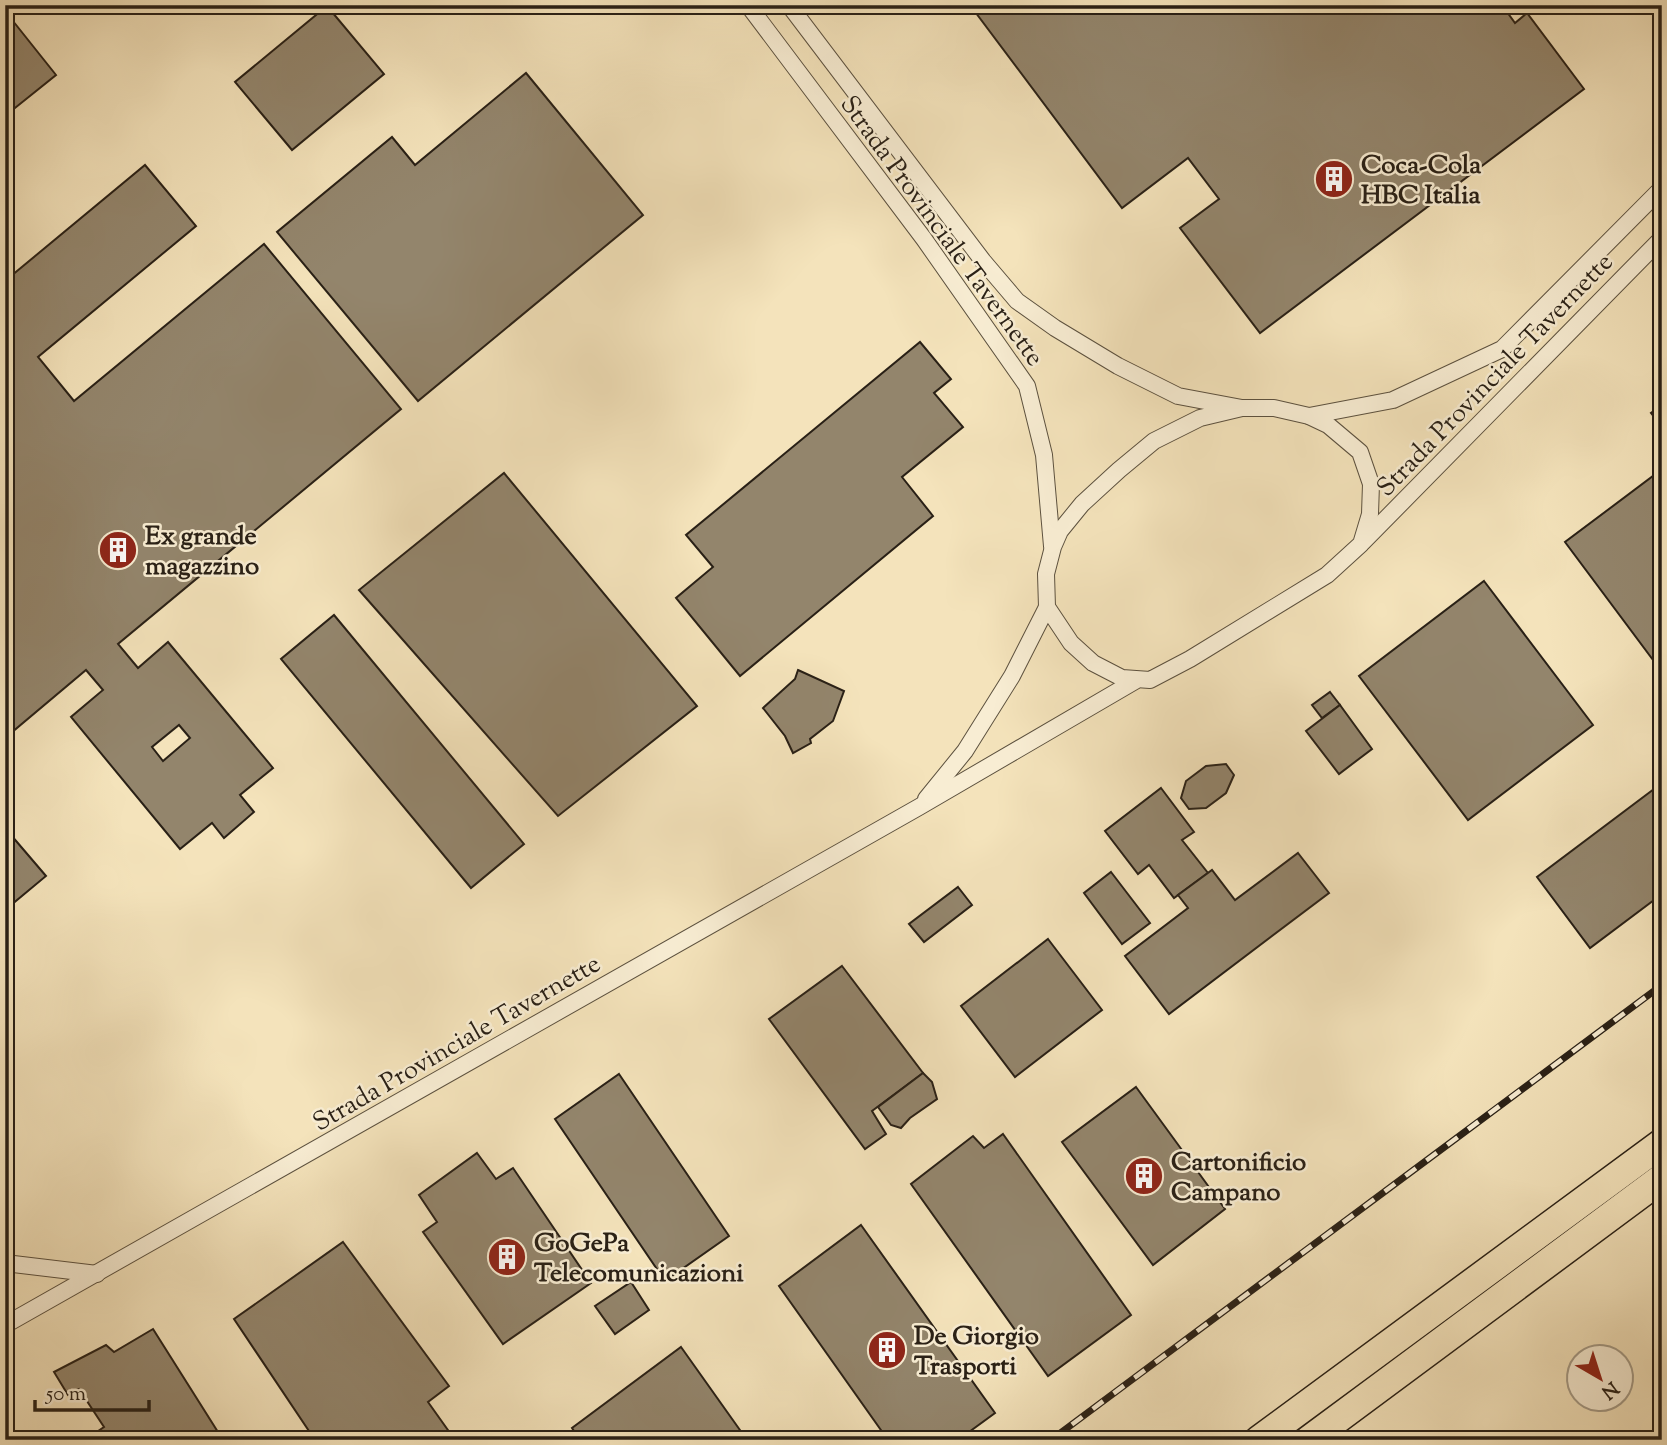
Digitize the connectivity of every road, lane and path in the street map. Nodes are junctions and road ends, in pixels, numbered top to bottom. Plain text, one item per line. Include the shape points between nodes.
1 (748, 5) edge
2 (789, 5) edge
3 (1662, 188) edge
4 (1662, 238) edge
5 (1241, 408) junction
6 (1309, 416) junction
7 (1362, 544) junction
8 (1053, 547) junction
9 (1047, 607) junction
10 (1135, 681) junction
11 (919, 807) junction
12 (1662, 1143) edge
13 (1662, 1178) edge
14 (5, 1263) edge
15 (97, 1274) junction
16 (5, 1325) edge
17 (1259, 1440) edge
18 (1309, 1440) edge

1 - 8 street, Strada Provinciale Tavernette via 924,239 1027,386 1044,455
2 - 5 street, Strada Provinciale Tavernette via 1017,301 1118,366 1178,396
3 - 6 street, Strada Provinciale Tavernette via 1502,349 1393,400
4 - 7 street, Strada Provinciale Tavernette
5 - 6 street via 1274,408
5 - 8 street via 1200,418 1154,441 1082,504
6 - 7 street via 1328,425 1360,452 1371,484
7 - 10 street, Strada Provinciale Tavernette via 1327,575 1190,659 1150,680
8 - 9 street via 1046,573
9 - 10 street via 1071,643 1093,663
9 - 11 street, Strada Provinciale Tavernette via 1012,676 965,751
10 - 11 street, Strada Provinciale Tavernette
11 - 15 street, Strada Provinciale Tavernette
12 - 17 highway
13 - 18 highway
14 - 15 street
15 - 16 street, Strada Provinciale Tavernette

